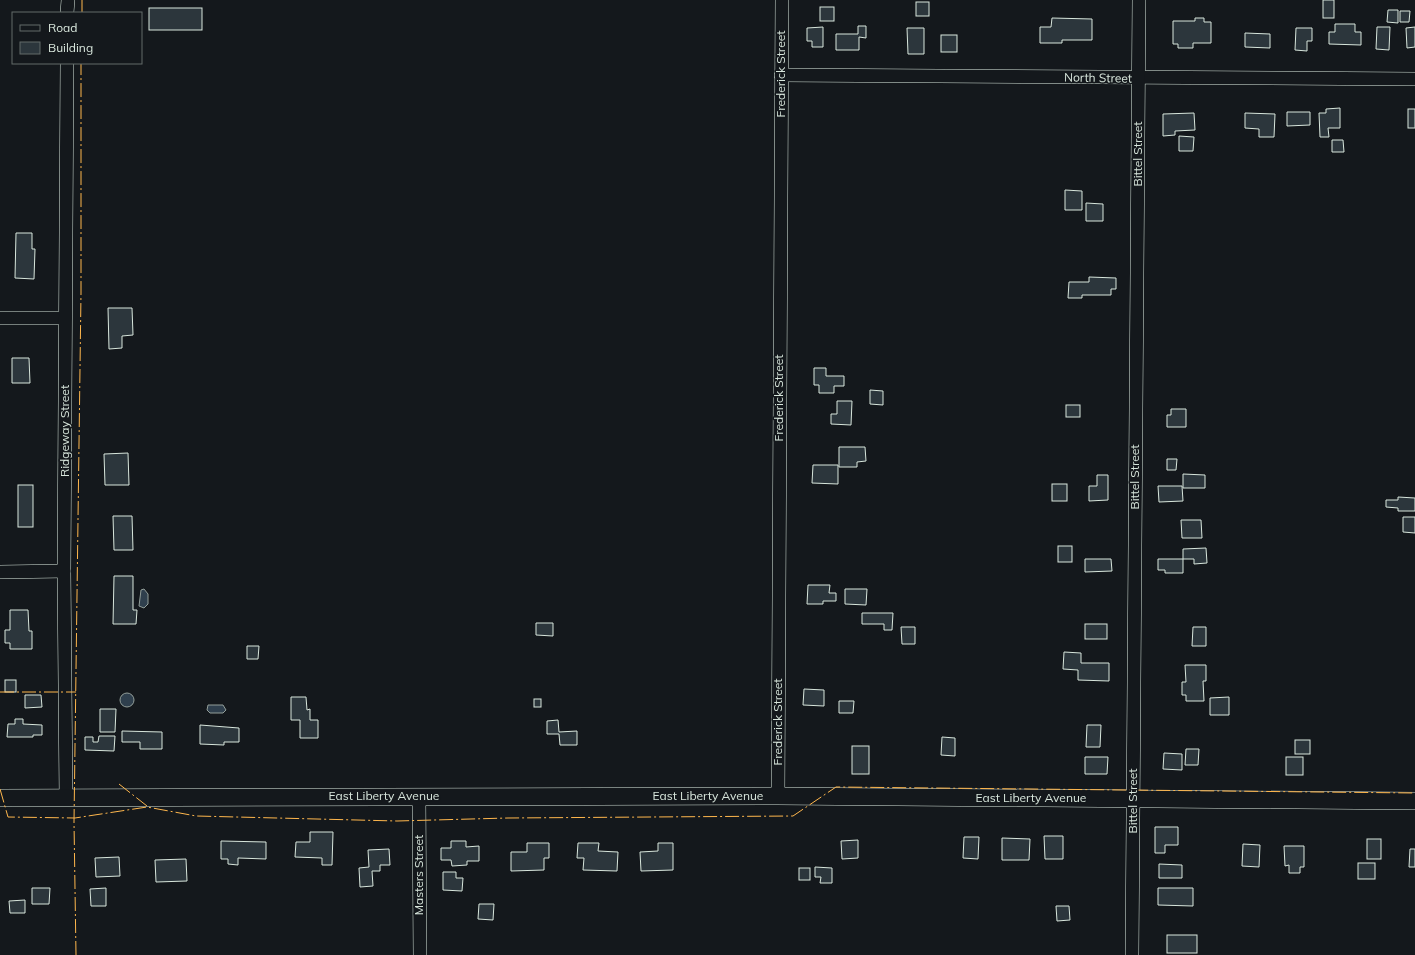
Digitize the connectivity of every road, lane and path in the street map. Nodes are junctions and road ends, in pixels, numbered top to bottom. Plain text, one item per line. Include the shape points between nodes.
1 (68, 0) edge
2 (782, 0) edge
3 (1139, 0) edge
4 (67, 12) edge
5 (67, 64) edge
6 (781, 75) junction
7 (1139, 78) junction
8 (1415, 79) edge
9 (0, 318) edge
10 (65, 318) junction
11 (64, 571) junction
12 (0, 572) edge
13 (419, 796) junction
14 (778, 796) junction
15 (0, 798) edge
16 (66, 798) junction
17 (1132, 799) junction
18 (1415, 801) edge
19 (420, 955) edge
20 (1132, 955) edge

1 - 4 street
2 - 6 street, Frederick Street
3 - 7 street, Bittel Street
5 - 10 street, Ridgeway Street
6 - 7 street, North Street
6 - 14 street, Frederick Street
7 - 8 street, North Street
7 - 17 street, Bittel Street
9 - 10 street
10 - 11 street, Ridgeway Street
11 - 12 street
11 - 16 street, Ridgeway Street
13 - 14 main road, East Liberty Avenue
13 - 16 main road, East Liberty Avenue
13 - 19 street, Masters Street
14 - 17 main road, East Liberty Avenue
15 - 16 main road, East Liberty Avenue
17 - 18 main road, East Liberty Avenue
17 - 20 street, Bittel Street

